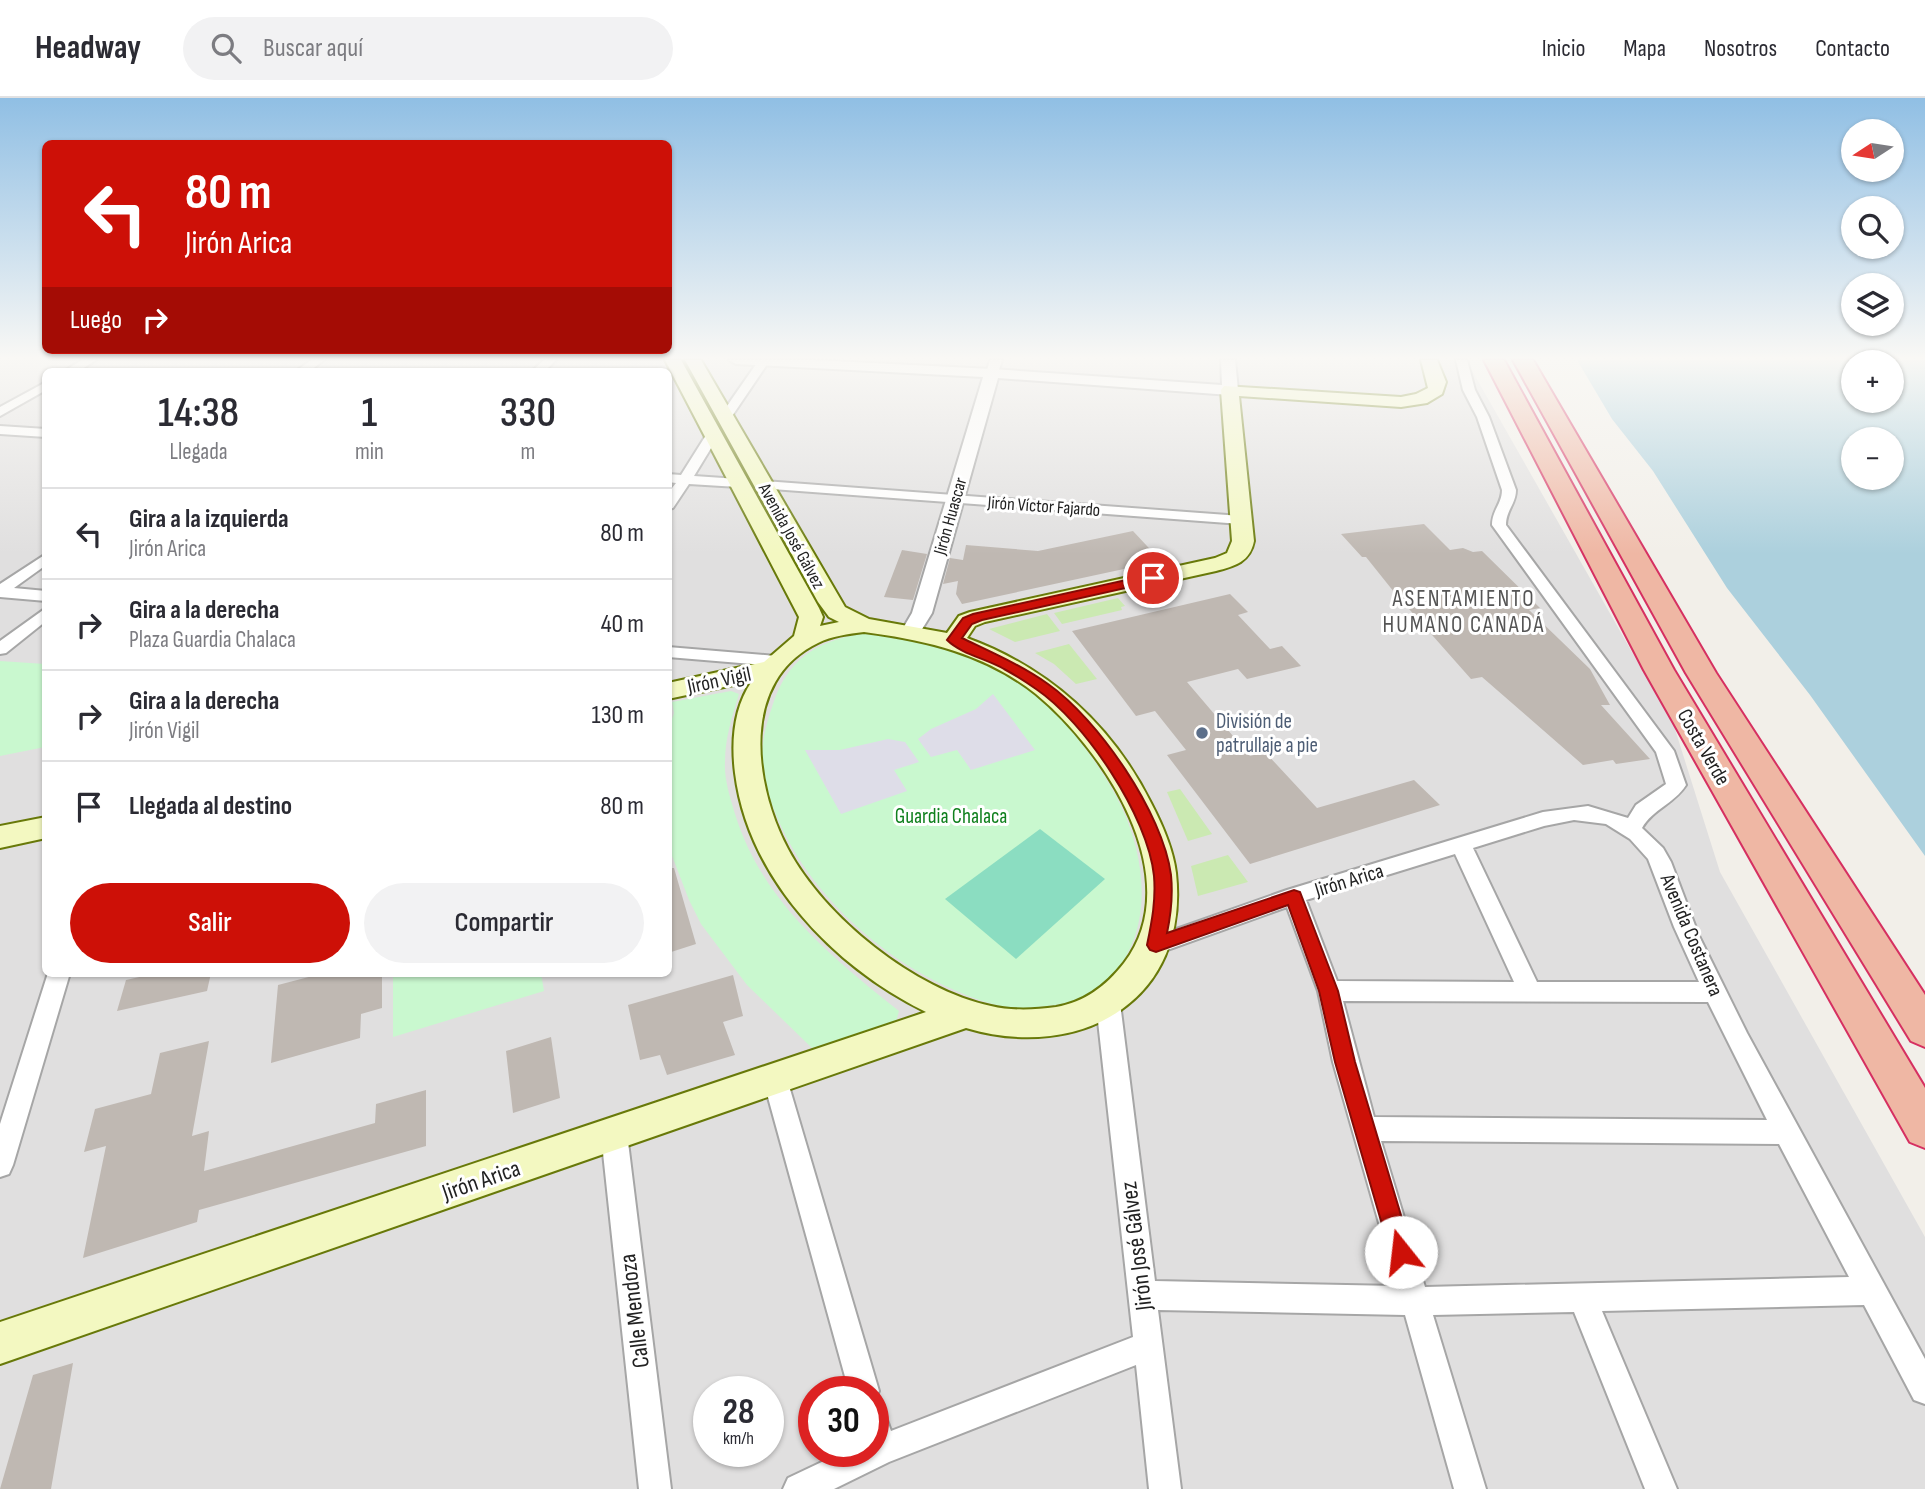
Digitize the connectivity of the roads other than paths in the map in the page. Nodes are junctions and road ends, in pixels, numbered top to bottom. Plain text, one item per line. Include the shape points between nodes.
1 (977, 425) edge
2 (1233, 425) edge
3 (1486, 425) edge
4 (1529, 425) edge
5 (1560, 425) edge
6 (719, 427) junction
7 (0, 430) edge
8 (42, 433) edge
9 (672, 478) edge
10 (685, 479) junction
11 (738, 483) junction
12 (764, 485) junction
13 (672, 499) edge
14 (955, 500) junction
15 (1241, 520) junction
16 (42, 561) edge
17 (0, 592) edge
18 (42, 596) edge
19 (42, 616) edge
20 (864, 625) junction
21 (912, 630) junction
22 (805, 639) junction
23 (954, 640) junction
24 (0, 649) edge
25 (672, 652) edge
26 (773, 665) junction
27 (672, 690) edge
28 (1543, 819) joint
29 (42, 828) edge
30 (1631, 831) junction
31 (0, 837) edge
32 (1461, 845) junction
33 (1294, 897) junction
34 (1156, 945) junction
35 (58, 977) edge
36 (1530, 990) junction
37 (1329, 991) junction
38 (1715, 992) junction
39 (1108, 1003) junction
40 (962, 1015) junction
41 (1925, 1029) edge
42 (775, 1079) junction
43 (1925, 1128) edge
44 (1365, 1129) junction
45 (1786, 1132) junction
46 (614, 1133) junction
47 (0, 1165) edge
48 (1872, 1291) junction
49 (1142, 1295) junction
50 (1582, 1297) junction
51 (1416, 1301) junction
52 (0, 1343) edge
53 (1148, 1346) junction
54 (860, 1376) edge
55 (1925, 1389) edge
56 (889, 1432) edge
57 (831, 1467) edge
58 (655, 1489) edge
59 (799, 1489) edge
60 (1165, 1489) edge
61 (1470, 1489) edge
62 (1661, 1489) edge

1 - 14 street, Jirón Huascar
2 - 15 main road
3 - 30 street via 1509,490 1509,500 1499,512 1499,525 1665,751 1676,785 1643,810
4 - 43 highway, Costa Verde via 1658,670
5 - 41 highway, Costa Verde via 1701,673
6 - 10 street
6 - 11 main road, Avenida José Gálvez
6 - 12 main road, Avenida José Gálvez
7 - 8 street
9 - 10 street
10 - 11 street
10 - 13 street
11 - 22 main road, Avenida José Gálvez via 811,617
12 - 14 street, Jirón Víctor Fajardo
12 - 20 main road, Avenida José Gálvez via 829,602 837,612
14 - 15 street, Jirón Víctor Fajardo
14 - 21 street, Jirón Huascar via 922,613
15 - 23 main road via 1243,551 1238,556 978,617 967,621
16 - 17 street
17 - 18 street
19 - 24 street
20 - 21 main road
20 - 22 main road
21 - 23 main road
22 - 26 main road
23 - 34 main road via 1044,688 1079,720 1116,768 1139,805 1162,873 1164,907
25 - 26 street
26 - 27 main road, Jirón Vigil
26 - 40 main road via 758,688 745,743 747,770 768,839 793,882 853,945 922,996
28 - 30 street, Avenida Costanera via 1573,811 1591,813 1613,818
28 - 32 street, Jirón Arica
29 - 31 main road
30 - 38 street, Avenida Costanera via 1663,866 1681,919
32 - 33 street, Jirón Arica
32 - 36 street
33 - 34 street, Jirón Arica
33 - 37 street
34 - 39 main road via 1138,975
35 - 47 street
36 - 37 street
36 - 38 street
37 - 44 street
38 - 45 street, Avenida Costanera
39 - 40 main road via 1072,1019 1031,1025
39 - 49 street, Jirón José Gálvez
40 - 42 main road, Jirón Arica
42 - 46 main road, Jirón Arica
42 - 54 street
44 - 45 street
44 - 51 street
45 - 48 street, Avenida Costanera
46 - 52 main road, Jirón Arica
46 - 58 street, Calle Mendoza
48 - 50 street
48 - 55 street, Avenida Costanera
49 - 51 street
49 - 53 street, Jirón José Gálvez
50 - 51 street
50 - 62 street
51 - 61 street
53 - 56 street
53 - 60 street, Jirón José Gálvez
57 - 59 street

